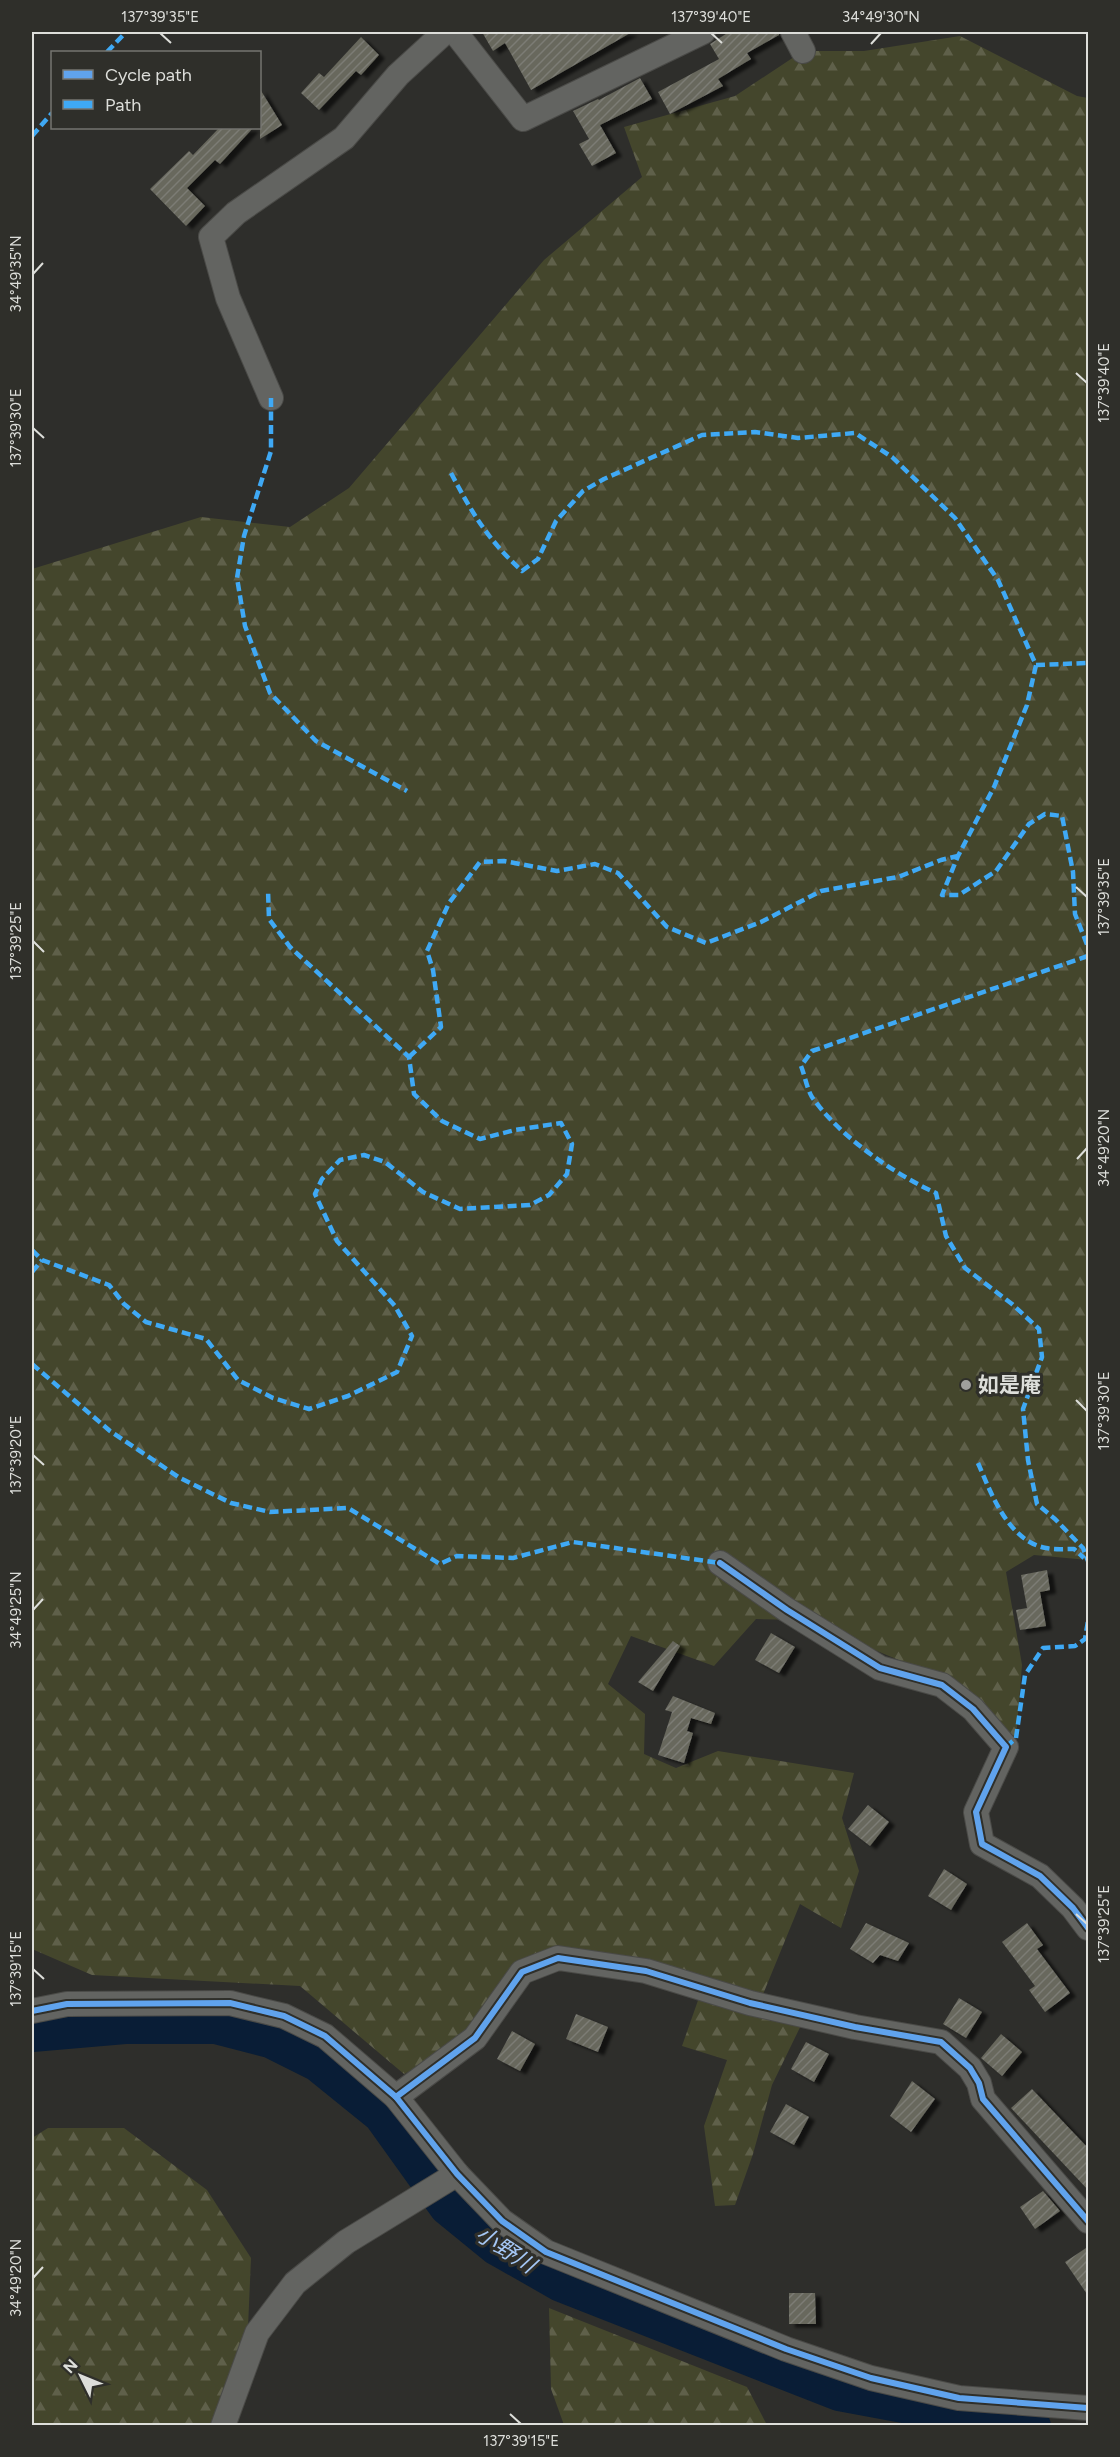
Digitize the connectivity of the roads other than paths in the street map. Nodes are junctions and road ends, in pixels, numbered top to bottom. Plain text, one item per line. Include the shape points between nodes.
1 (444, 32) edge
2 (455, 32) edge
3 (703, 32) edge
4 (271, 398) dead end
5 (720, 1563) dead end
6 (1089, 1928) edge
7 (32, 2011) edge
8 (396, 2097) junction
9 (457, 2174) junction
10 (1089, 2221) edge
11 (1089, 2408) edge
12 (223, 2426) edge

1 - 4 street via 398,75 344,138 236,213 211,237 228,298
2 - 3 street via 523,119
5 - 6 street via 880,1668 942,1685 973,1709 1006,1748 976,1812 982,1844 1040,1876
7 - 8 street via 67,2004 219,2003 285,2016 325,2036
8 - 9 street
8 - 10 street via 475,2038 522,1972 558,1958 646,1971 750,2003 940,2042 970,2068 983,2098
9 - 11 street via 502,2220 546,2252 786,2349 871,2378 959,2398
9 - 12 street via 346,2242 295,2283 257,2333

